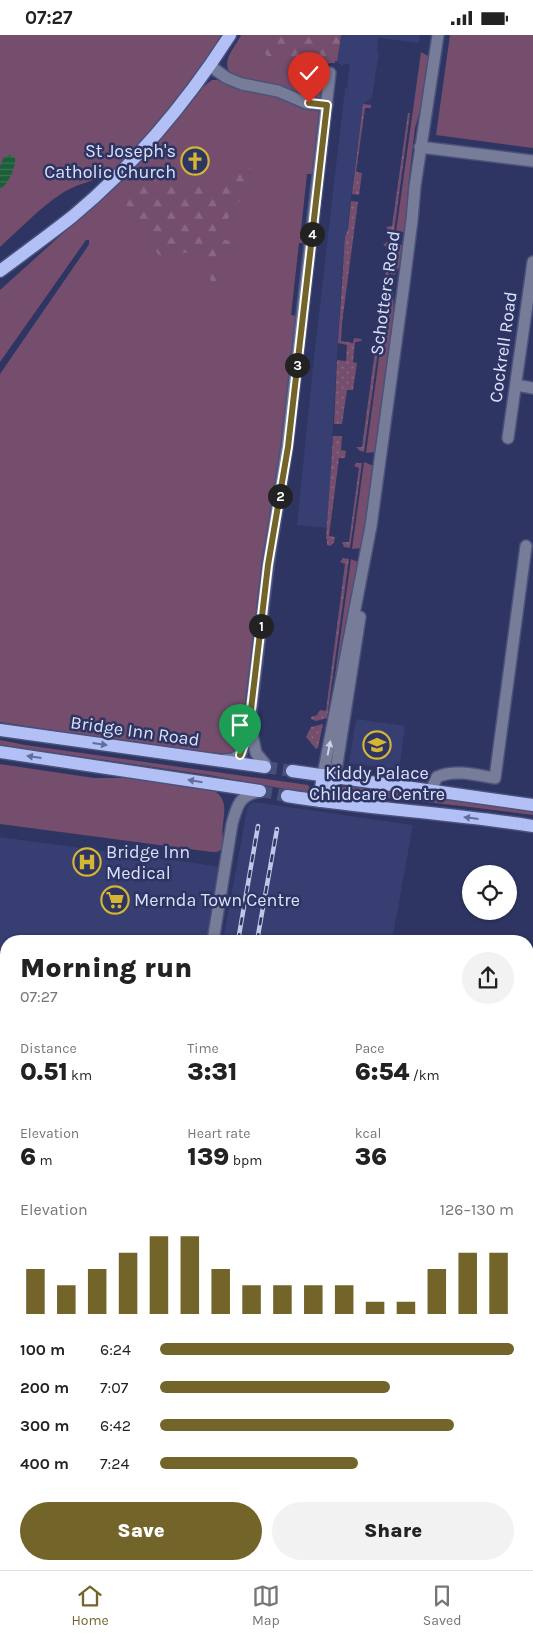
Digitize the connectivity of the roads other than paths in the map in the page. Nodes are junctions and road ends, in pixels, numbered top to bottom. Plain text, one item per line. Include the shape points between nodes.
1 (230, 35) edge
2 (438, 35) edge
3 (210, 66) junction
4 (330, 73) dead end
5 (327, 105) junction
6 (420, 147) junction
7 (533, 161) edge
8 (50, 234) junction
9 (533, 262) edge
10 (0, 271) edge
11 (532, 279) edge
12 (0, 281) edge
13 (516, 385) junction
14 (533, 388) edge
15 (508, 438) dead end
16 (526, 547) dead end
17 (250, 718) junction
18 (0, 730) edge
19 (0, 752) edge
20 (217, 761) junction
21 (265, 766) joint
22 (292, 771) tunnel mouth
23 (329, 776) junction
24 (224, 785) junction
25 (431, 790) junction
26 (260, 791) joint
27 (287, 796) tunnel mouth
28 (325, 801) junction
29 (533, 805) edge
30 (232, 824) junction
31 (533, 826) edge
32 (214, 935) edge

1 - 3 main road
2 - 6 street, Schotters Road
3 - 5 street via 242,84 278,91 306,103
3 - 8 main road via 178,109 128,164
4 - 5 street
5 - 17 street via 288,447 268,565
6 - 7 street
6 - 23 street, Schotters Road via 362,605
8 - 10 main road
8 - 12 main road
9 - 11 street, Cockrell Road
11 - 13 street, Cockrell Road
13 - 14 street
13 - 15 street, Cockrell Road
16 - 25 street via 494,778 444,773 437,777
17 - 20 street via 241,753 234,759
17 - 21 street via 256,753
18 -> 20 main road, Bridge Inn Road
24 -> 19 main road
20 - 21 main road, Bridge Inn Road
22 - 23 main road
23 - 25 main road
23 - 28 main road, Schotters Road
24 - 26 main road
24 - 30 street via 232,795
25 - 29 main road
26 - 30 street via 240,800
27 - 28 main road
31 -> 28 main road
30 - 32 street

